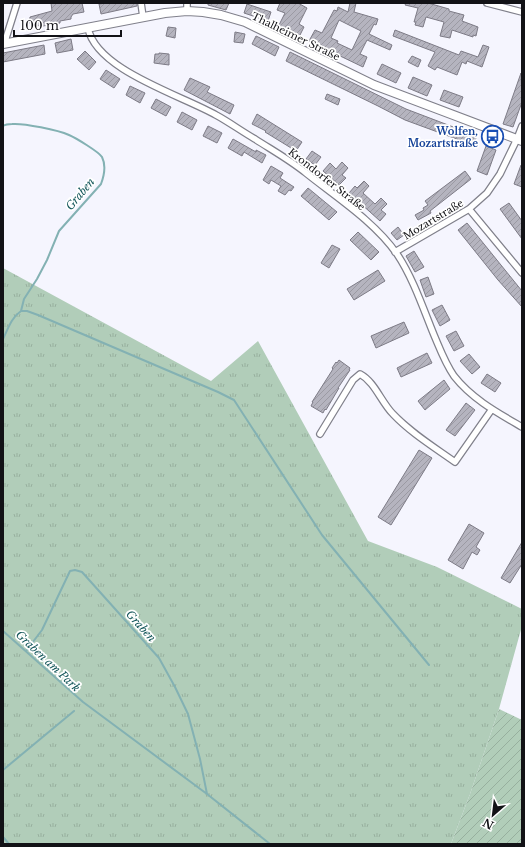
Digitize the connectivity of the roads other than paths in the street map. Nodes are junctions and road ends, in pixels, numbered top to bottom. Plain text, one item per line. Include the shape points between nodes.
1 (17, 3) edge
2 (141, 3) edge
3 (487, 3) edge
4 (187, 7) edge
5 (522, 12) edge
6 (144, 17) junction
7 (88, 28) junction
8 (5, 44) edge
9 (522, 126) edge
10 (520, 140) edge
11 (469, 209) junction
12 (395, 252) junction
13 (522, 273) edge
14 (492, 409) junction
15 (522, 427) edge
16 (320, 434) dead end

1 - 8 street
2 - 6 street
3 - 5 street
4 - 6 street, Thalheimer Straße
4 - 10 street, Thalheimer Straße via 244,22 374,85
6 - 7 street, Thalheimer Straße
7 - 8 street, Thalheimer Straße
7 - 12 street, Krondorfer Straße via 92,41 105,56 141,78 215,114 292,162 351,208 376,230
9 - 10 street, Mozartstraße
10 - 11 street, Mozartstraße via 492,186
11 - 12 street, Mozartstraße
11 - 13 street
12 - 14 street, Krondorfer Straße via 408,274 448,365 475,397
14 - 15 street, Krondorfer Straße
14 - 16 street via 455,462 410,430 384,404 367,378 360,374 353,380

